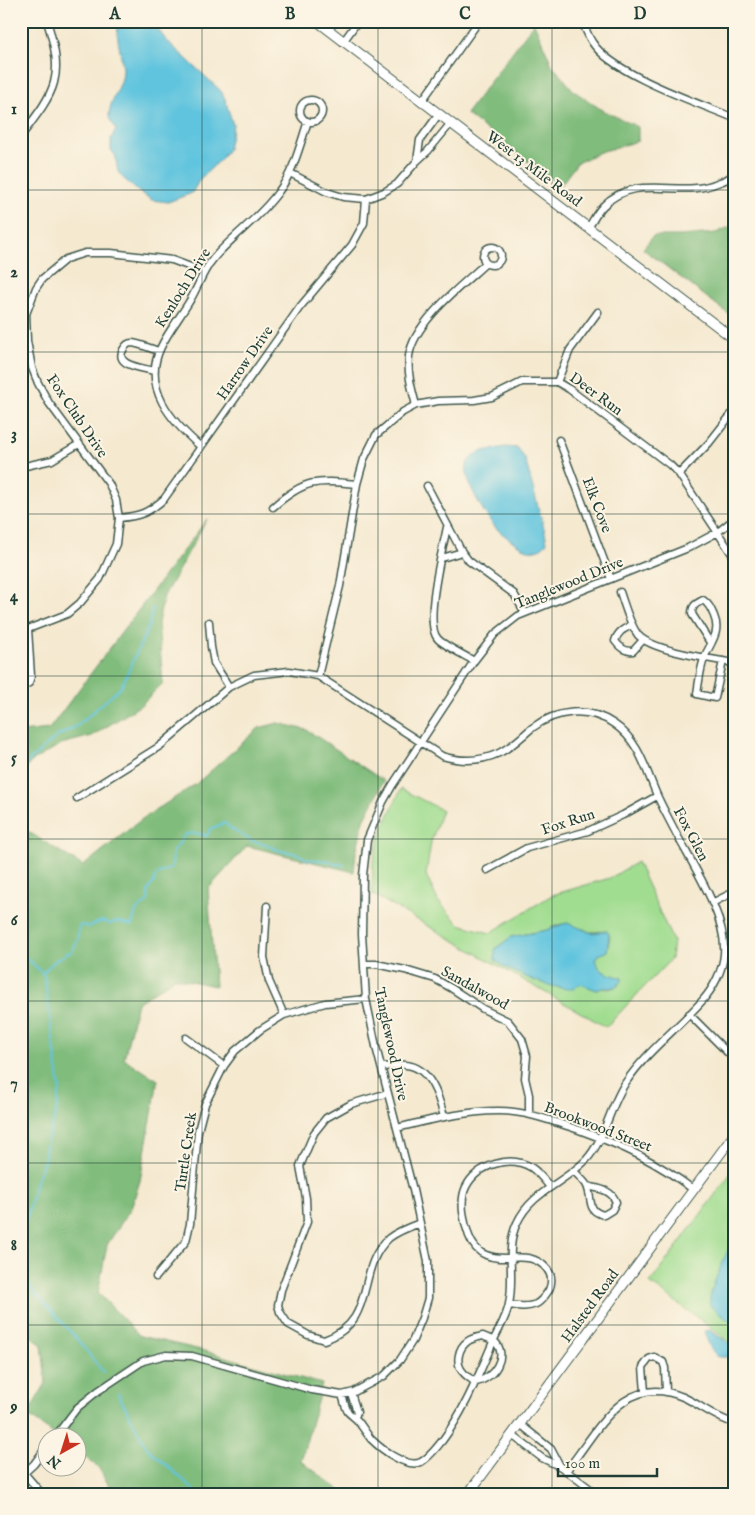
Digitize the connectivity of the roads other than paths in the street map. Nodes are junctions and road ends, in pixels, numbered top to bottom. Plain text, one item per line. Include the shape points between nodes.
1 (47, 21) edge
2 (317, 21) edge
3 (358, 21) edge
4 (479, 21) edge
5 (582, 21) edge
6 (343, 42) junction
7 (422, 101) junction
8 (439, 114) junction
9 (734, 118) edge
10 (308, 121) dead end
11 (451, 123) junction
12 (21, 136) edge
13 (417, 161) junction
14 (290, 173) junction
15 (734, 174) edge
16 (366, 199) junction
17 (588, 228) junction
18 (486, 263) dead end
19 (204, 272) junction
20 (598, 312) dead end
21 (734, 339) edge
22 (159, 351) junction
23 (154, 371) junction
24 (557, 382) junction
25 (416, 405) junction
26 (734, 412) edge
27 (559, 440) dead end
28 (79, 444) junction
29 (201, 448) junction
30 (21, 467) edge
31 (679, 474) junction
32 (357, 484) junction
33 (427, 486) dead end
34 (273, 508) dead end
35 (119, 518) junction
36 (734, 518) edge
37 (448, 527) junction
38 (718, 532) junction
39 (462, 552) junction
40 (734, 557) edge
41 (442, 558) junction
42 (611, 579) junction
43 (620, 592) dead end
44 (525, 613) junction
45 (209, 622) dead end
46 (632, 625) junction
47 (25, 629) edge
48 (643, 640) junction
49 (711, 644) junction
50 (705, 657) junction
51 (474, 661) junction
52 (723, 661) junction
53 (734, 663) edge
54 (318, 676) junction
55 (21, 687) edge
56 (229, 687) junction
57 (420, 742) junction
58 (657, 796) junction
59 (77, 798) dead end
60 (487, 870) dead end
61 (734, 892) edge
62 (712, 903) junction
63 (267, 906) dead end
64 (364, 964) junction
65 (366, 999) junction
66 (689, 1014) junction
67 (284, 1015) junction
68 (186, 1038) dead end
69 (734, 1059) edge
70 (224, 1066) junction
71 (381, 1068) junction
72 (388, 1093) junction
73 (529, 1113) junction
74 (444, 1117) junction
75 (397, 1128) junction
76 (734, 1135) edge
77 (599, 1138) junction
78 (574, 1171) junction
79 (587, 1186) junction
80 (550, 1187) junction
81 (694, 1190) junction
82 (420, 1222) junction
83 (510, 1258) junction
84 (156, 1277) dead end
85 (509, 1305) junction
86 (494, 1340) junction
87 (475, 1382) junction
88 (351, 1392) junction
89 (645, 1392) junction
90 (666, 1392) junction
91 (342, 1395) junction
92 (355, 1417) junction
93 (734, 1423) edge
94 (520, 1424) junction
95 (62, 1428) edge
96 (512, 1435) junction
97 (38, 1459) edge
98 (564, 1469) junction
99 (23, 1475) edge
100 (42, 1494) edge
101 (468, 1494) edge
102 (597, 1494) edge

1 - 12 street via 55,46 54,87
2 - 6 street, West 13 Mile Road
3 - 6 street
4 - 7 street
5 - 9 street via 592,43 611,61 634,75
6 - 7 street, West 13 Mile Road
7 - 8 street, West 13 Mile Road
8 - 11 street, West 13 Mile Road
8 - 13 street via 420,140
10 - 14 street, Kenloch Drive
11 - 13 street
11 - 17 street, West 13 Mile Road
13 - 16 street via 398,184
14 - 16 street via 327,192
14 - 19 street, Kenloch Drive via 280,191
15 - 17 street via 705,189 642,187 619,195 603,205
16 - 29 street, Harrow Drive via 364,223 352,245 300,307
17 - 21 street, West 13 Mile Road
18 - 25 street via 447,298 415,338 409,364
19 - 22 street, Kenloch Drive via 198,289
19 - 28 street, Fox Club Drive via 172,260 85,253 66,259 42,279 26,314 30,361 49,403
20 - 24 street via 570,350
22 - 23 street, Kenloch Drive
22 - 23 street via 133,343 123,348 121,354 129,365
23 - 29 street, Kenloch Drive via 157,391 166,410 181,430
24 - 25 street, Deer Run via 522,382 492,397
24 - 31 street, Deer Run
25 - 32 street, Deer Run via 376,435
26 - 31 street
27 - 42 street, Elk Cove
28 - 30 street via 52,460
28 - 35 street, Fox Club Drive via 109,484
29 - 35 street, Harrow Drive via 164,499 149,512
31 - 38 street, Deer Run
32 - 34 street via 323,481 306,485 290,492
32 - 54 street, Deer Run via 340,586
33 - 37 street
35 - 47 street, Fox Club Drive via 116,544 100,579 80,603 67,614
36 - 38 street, Tanglewood Drive
37 - 39 street
37 - 41 street
38 - 40 street, Deer Run
38 - 42 street, Tanglewood Drive via 688,548
39 - 41 street
39 - 44 street via 469,561 514,594
41 - 51 street via 433,598 432,628 437,639
42 - 44 street, Tanglewood Drive
43 - 46 street
44 - 51 street, Tanglewood Drive via 495,634
45 - 56 street via 214,663
46 - 48 street
46 - 48 street via 617,635 618,645 623,650 633,651
47 - 55 street via 31,676 29,684
48 - 50 street via 664,649
49 - 49 street via 716,620 703,600 695,604 692,614
49 - 50 street
50 - 52 street
50 - 52 street via 696,694 715,698
51 - 57 street, Tanglewood Drive
52 - 53 street
54 - 56 street via 289,670 254,675
54 - 57 street, Fox Glen
56 - 59 street via 160,746
57 - 58 street, Fox Glen via 442,756 478,760 502,752 532,728 560,714 586,712 614,724 633,741
57 - 64 street, Tanglewood Drive via 383,802 367,840 363,875
58 - 60 street, Fox Run via 588,831 527,848
58 - 62 street, Fox Glen
61 - 62 street
62 - 66 street, Fox Glen via 724,942 723,962 713,987
63 - 67 street via 264,957 269,981
64 - 65 street, Tanglewood Drive
64 - 73 street, Sandalwood via 405,970 435,979 508,1021 522,1039 527,1056 525,1078
65 - 67 street, Turtle Creek via 325,1003
65 - 71 street, Tanglewood Drive
66 - 69 street
66 - 77 street, Fox Glen via 652,1050 624,1084
67 - 70 street, Turtle Creek via 235,1051
68 - 70 street
70 - 84 street, Turtle Creek via 206,1104 198,1131 186,1241
71 - 72 street, Tanglewood Drive
71 - 74 street via 406,1065 421,1071 438,1095
72 - 75 street, Tanglewood Drive
72 - 82 street via 351,1104 326,1118 305,1151 300,1166 307,1222 278,1305 288,1324 324,1340 349,1326 355,1319 370,1267 380,1249 400,1231
73 - 74 street, Brookwood Street via 474,1112
73 - 77 street, Brookwood Street
74 - 75 street, Brookwood Street
75 - 82 street, Tanglewood Drive
76 - 81 street, Halsted Road
77 - 78 street, Fox Glen via 588,1158
77 - 81 street, Brookwood Street via 655,1162
78 - 79 street
78 - 80 street, Fox Glen
79 - 79 street via 595,1211 604,1215 612,1210 616,1202 613,1196 605,1190
80 - 83 street, Fox Glen via 531,1202 517,1223
80 - 83 street via 531,1167 513,1162 483,1169 466,1188 464,1218 473,1244 484,1255
81 - 94 street, Halsted Road
82 - 88 street, Tanglewood Drive via 429,1279 422,1318 400,1360 384,1376
83 - 85 street
83 - 85 street via 535,1260 550,1272 552,1279 546,1294 538,1302 523,1307
85 - 86 street
86 - 87 street
86 - 87 street via 500,1356 496,1369 487,1379
86 - 87 street via 483,1336 468,1340 461,1348 458,1364 463,1373
87 - 92 street via 454,1424 421,1462 410,1464 396,1458 372,1440
88 - 91 street, Tanglewood Drive
88 - 92 street via 357,1412
89 - 90 street
89 - 90 street via 643,1367 654,1357 663,1362
89 - 98 street via 622,1402 608,1414
90 - 93 street via 683,1397
91 - 92 street via 349,1412
91 - 95 street, Tanglewood Drive via 312,1390 192,1356 166,1354 143,1361 98,1391 77,1408
94 - 96 street, Halsted Road
94 - 98 street via 551,1449
96 - 98 street via 542,1458
96 - 101 street, Halsted Road
97 - 99 street
98 - 102 street
99 - 100 street

